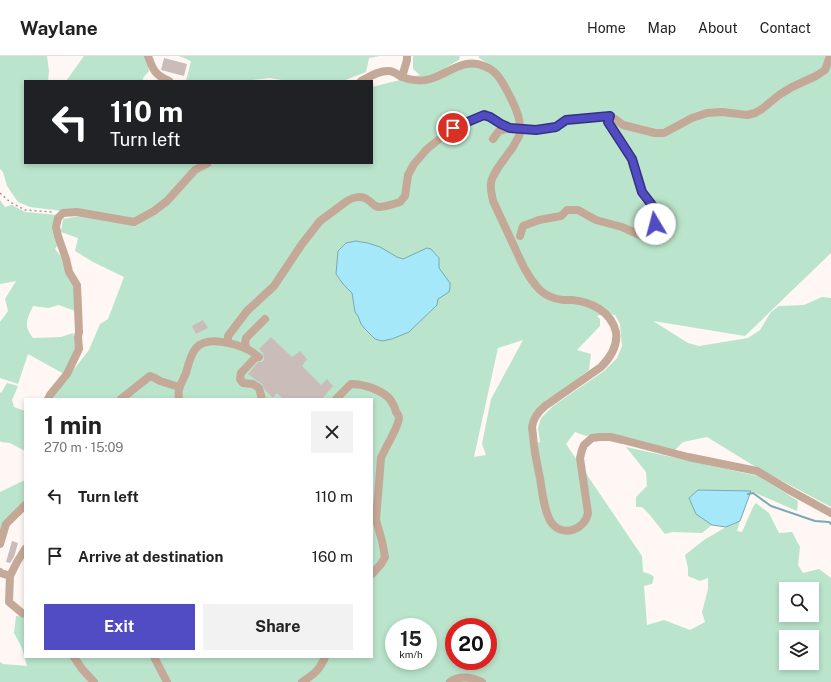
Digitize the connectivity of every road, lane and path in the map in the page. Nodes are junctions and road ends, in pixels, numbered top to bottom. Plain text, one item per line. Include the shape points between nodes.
1 (148, 56) edge
2 (407, 56) edge
3 (830, 56) edge
4 (402, 77) junction
5 (168, 80) edge
6 (363, 80) edge
7 (610, 116) junction
8 (510, 128) junction
9 (493, 139) dead end
10 (206, 164) edge
11 (0, 193) edge
12 (63, 213) junction
13 (520, 236) dead end
14 (265, 319) dead end
15 (228, 343) junction
16 (247, 349) junction
17 (179, 387) junction
18 (48, 398) edge
19 (122, 398) edge
20 (179, 398) edge
21 (262, 398) edge
22 (337, 398) edge
23 (24, 507) edge
24 (831, 513) edge
25 (0, 544) edge
26 (24, 550) edge
27 (0, 572) edge
28 (373, 573) edge
29 (10, 576) junction
30 (24, 614) edge
31 (75, 658) edge
32 (155, 658) edge
33 (325, 658) edge
34 (94, 682) edge
35 (167, 682) edge
36 (302, 682) edge
37 (450, 682) edge
38 (482, 682) edge

1 - 5 street via 154,72
2 - 4 street
3 - 7 street via 825,70 792,87 755,113 707,113 664,133 623,125
4 - 6 street via 391,71 384,71
4 - 24 street via 414,80 430,79 468,63 477,63 494,71 500,78 512,100 520,132 491,182 492,194 523,265 542,292 553,298 592,304 607,315 614,326 616,339 607,361 545,406 534,418 534,447 545,503 548,516 556,528 569,532 580,527 587,518 580,458 584,445 592,438 600,436 756,471
7 - 8 street, bridge via 566,120 556,127 536,130
7 - 13 street via 608,122 632,159 642,192 655,209 655,224 650,234 642,236 596,220 578,210 567,210 561,216 523,226
8 - 9 street via 499,131
8 - 15 street via 484,115 453,128 427,149 414,164 408,175 405,196 400,202 379,207 365,198 352,198 320,221 274,286 247,311 228,336
10 - 12 street via 195,170 167,201 134,222 77,212
11 - 12 path via 25,210
12 - 18 street via 58,218 56,227 69,272 77,285 79,349 67,374
14 - 16 street via 246,338
15 - 16 street
15 - 17 street via 208,341 200,344 195,349
16 - 21 street via 258,356 241,373 240,379 243,383 259,388
17 - 19 street via 150,376
17 - 20 street
22 - 28 street via 351,384 359,384 390,399 399,417 381,458 376,520 385,557
23 - 25 street via 6,524
26 - 29 street
27 - 29 street
29 - 30 street via 9,602
31 - 34 street
32 - 35 street
33 - 36 street via 316,673
37 - 38 street via 466,677

